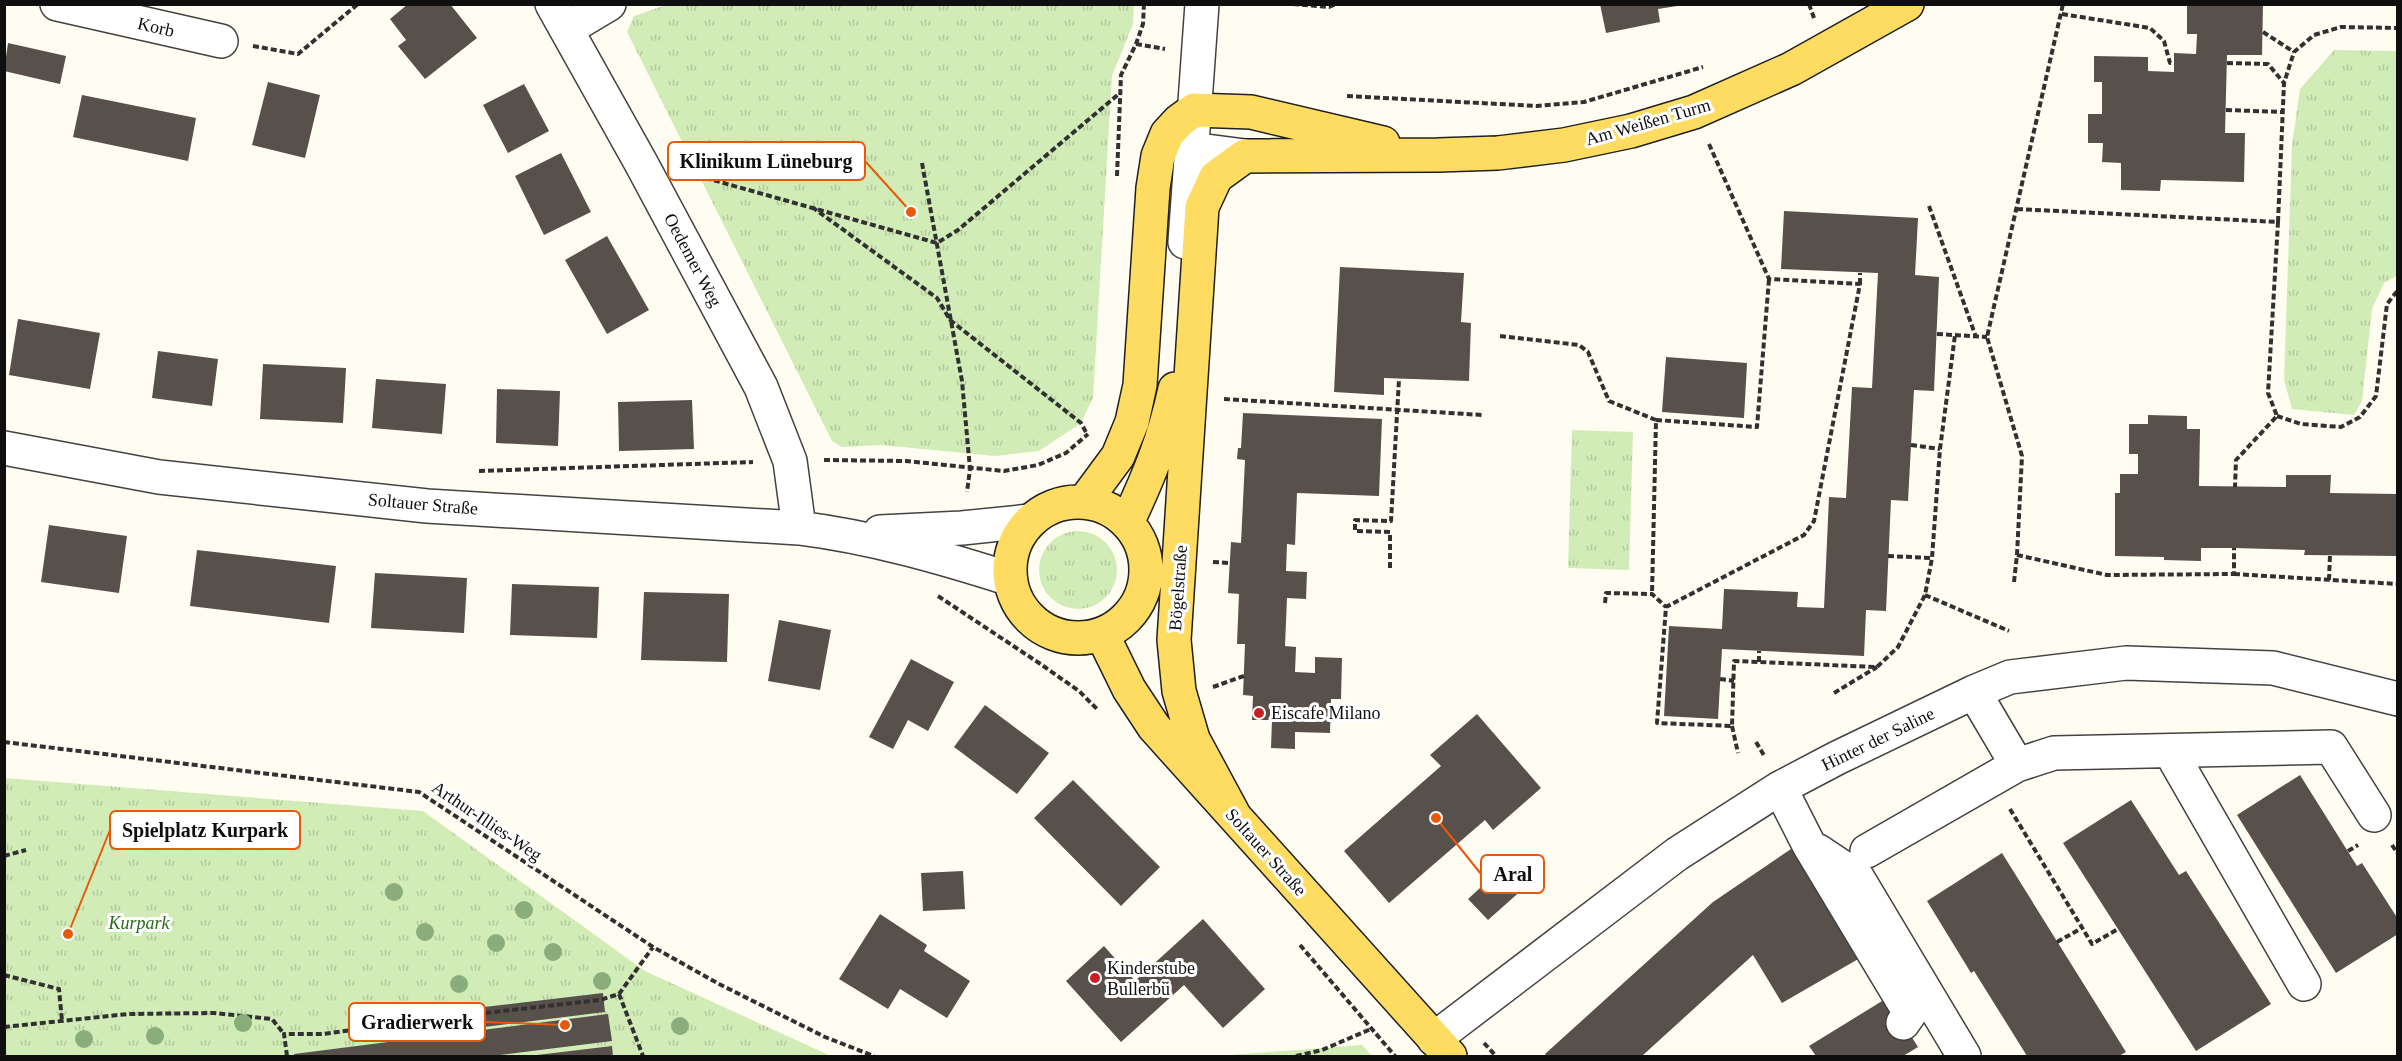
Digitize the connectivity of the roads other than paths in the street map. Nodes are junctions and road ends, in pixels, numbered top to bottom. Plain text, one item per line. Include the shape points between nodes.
1 (57, 4) edge
2 (609, 4) edge
3 (1202, 4) edge
4 (1907, 4) edge
5 (560, 17) edge
6 (221, 41) road end
7 (1194, 110) junction
8 (1191, 149) junction
9 (1438, 155) junction
10 (1245, 156) junction
11 (1184, 388) junction
12 (4, 448) edge
13 (1084, 502) junction
14 (1030, 521) junction
15 (1127, 523) junction
16 (799, 528) junction
17 (845, 534) junction
18 (1010, 579) junction
19 (1102, 634) junction
20 (1974, 692) junction
21 (2397, 699) edge
22 (2170, 752) junction
23 (2004, 772) junction
24 (1780, 788) junction
25 (2374, 815) dead end
26 (1235, 817) junction
27 (1809, 845) junction
28 (1867, 851) dead end
29 (2304, 984) dead end
30 (1903, 1023) dead end
31 (1442, 1048) edge
32 (1964, 1056) edge

1 - 6 street, Korb
2 - 5 street
3 - 7 street, Bögelstraße
4 - 9 main road, Am Weißen Turm via 1791,69 1694,112 1564,145
5 - 16 street, Oedemer Weg via 761,387 790,461
7 - 8 street, Bögelstraße
7 - 9 main road, Am Weißen Turm via 1251,112
7 - 13 main road via 1167,134 1158,156 1140,385 1132,422 1118,456
8 - 10 street, Am Weißen Turm
8 - 11 street, Bögelstraße
9 - 10 main road, Am Weißen Turm
10 - 11 main road, Bögelstraße via 1216,177 1202,207 1194,346
11 - 15 main road, Bögelstraße
11 - 26 main road, Bögelstraße via 1174,640 1179,691 1193,739
12 - 16 street, Soltauer Straße via 159,477 427,506
13 - 14 main road, Soltauer Straße via 1055,505
13 - 15 main road, Soltauer Straße via 1109,508
14 - 17 street, Soltauer Straße
14 - 18 main road, Soltauer Straße via 1013,547
15 - 19 main road, Soltauer Straße via 1144,552 1144,585 1129,615
16 - 17 street, Soltauer Straße
17 - 18 street, Soltauer Straße
18 - 19 main road, Soltauer Straße via 1020,608 1043,629 1072,639
19 - 26 main road, Soltauer Straße via 1129,689 1154,727
20 - 21 street, Hinter der Saline via 2010,677 2126,663 2273,668
20 - 23 street
20 - 24 street, Hinter der Saline
22 - 23 street via 2054,753
22 - 25 street via 2331,747
22 - 29 street
23 - 28 street
24 - 27 street
24 - 31 street, Hinter der Saline via 1677,854
26 - 31 main road, Soltauer Straße
27 - 30 street via 1910,1013
27 - 32 street via 1857,877

